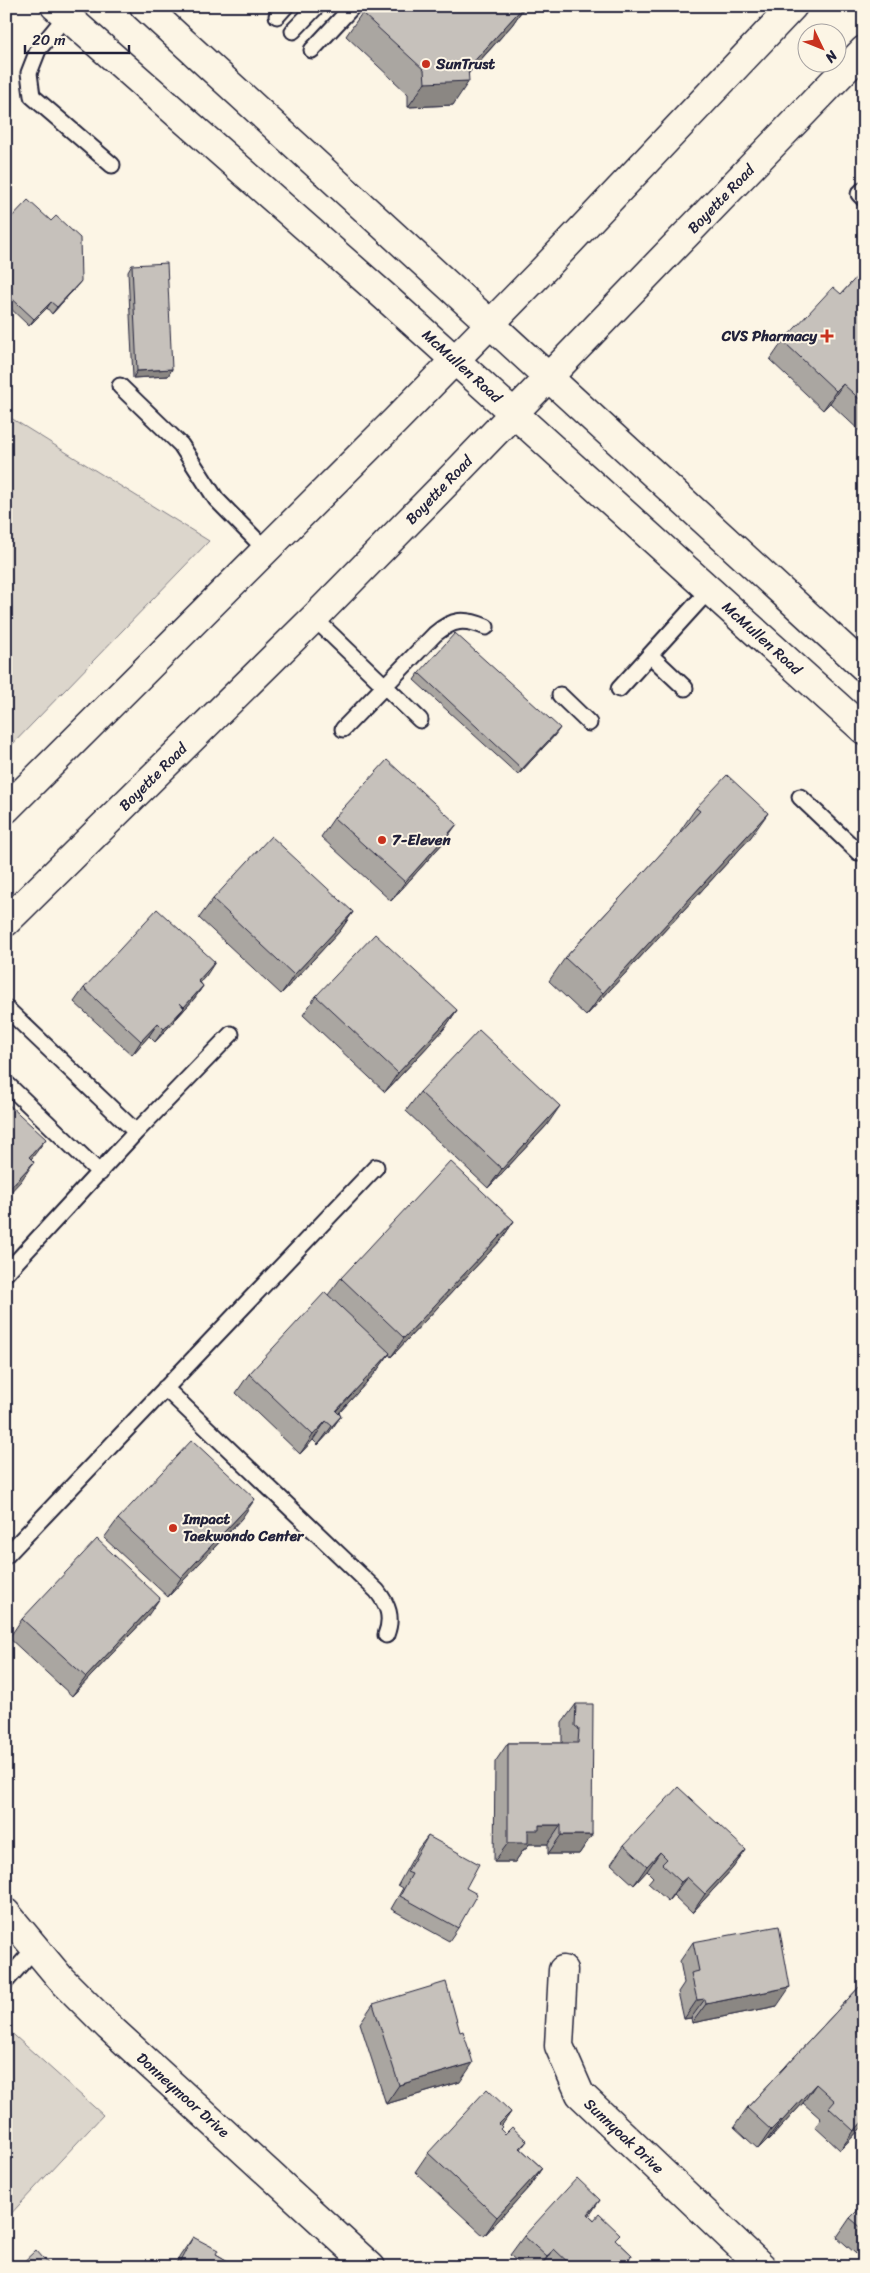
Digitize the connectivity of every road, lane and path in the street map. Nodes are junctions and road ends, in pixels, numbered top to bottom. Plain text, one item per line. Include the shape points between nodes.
1 (144, 6) edge
2 (317, 6) edge
3 (353, 6) edge
4 (793, 6) edge
5 (61, 11) edge
6 (293, 31) dead end
7 (312, 50) dead end
8 (864, 50) edge
9 (112, 165) dead end
10 (491, 322) junction
11 (454, 360) junction
12 (549, 378) junction
13 (120, 386) dead end
14 (514, 413) junction
15 (267, 551) junction
16 (709, 590) junction
17 (314, 618) junction
18 (486, 628) dead end
19 (650, 655) junction
20 (864, 667) edge
21 (384, 687) junction
22 (685, 688) dead end
23 (620, 689) dead end
24 (560, 695) dead end
25 (420, 720) dead end
26 (589, 723) dead end
27 (343, 730) dead end
28 (864, 730) edge
29 (800, 797) dead end
30 (6, 809) edge
31 (864, 847) edge
32 (6, 922) edge
33 (6, 1008) edge
34 (231, 1034) dead end
35 (6, 1083) edge
36 (136, 1132) junction
37 (376, 1167) dead end
38 (100, 1173) junction
39 (6, 1273) edge
40 (165, 1388) junction
41 (6, 1556) edge
42 (386, 1635) dead end
43 (6, 1913) edge
44 (34, 1948) junction
45 (563, 1970) dead end
46 (6, 1981) edge
47 (371, 2267) edge
48 (762, 2267) edge

1 - 10 street
2 - 6 lane
3 - 7 lane
4 - 10 street
5 - 9 lane via 38,50 29,73 32,96
5 - 11 street, McMullen Road
8 - 12 street, Boyette Road
10 - 11 street
10 - 12 street
11 - 14 street, McMullen Road
11 - 15 street
12 - 14 street, Boyette Road
12 - 20 street
13 - 15 lane via 180,445 216,498
14 - 16 street, McMullen Road
14 - 17 street, Boyette Road
15 - 30 street
16 - 19 lane
16 - 28 street, McMullen Road
17 - 21 lane
17 - 32 street, Boyette Road
18 - 21 lane via 460,621 447,624
19 - 22 lane
19 - 23 lane
21 - 25 lane
21 - 27 lane
24 - 26 lane
29 - 31 lane via 858,852
33 - 36 lane
34 - 36 lane
35 - 38 lane
36 - 38 lane
37 - 40 lane
38 - 39 lane
40 - 41 lane
40 - 42 lane via 377,1591 386,1602 389,1613 391,1624
43 - 44 street, Donneymoor Drive
44 - 46 lane
44 - 47 street, Donneymoor Drive via 109,2026
45 - 48 street, Sunnyoak Drive via 559,2046 580,2094

